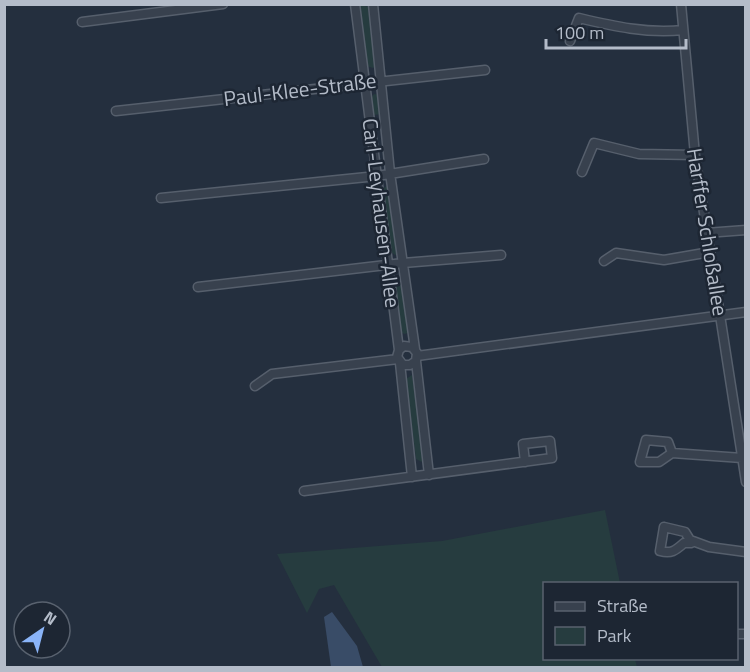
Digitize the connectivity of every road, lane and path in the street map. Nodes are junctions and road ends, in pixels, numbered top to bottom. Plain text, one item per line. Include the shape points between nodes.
1 (222, 4) edge
2 (356, 4) edge
3 (373, 4) edge
4 (681, 4) edge
5 (82, 22) dead end
6 (683, 30) junction
7 (570, 41) dead end
8 (485, 70) dead end
9 (381, 81) junction
10 (365, 84) junction
11 (116, 111) dead end
12 (695, 155) junction
13 (484, 159) dead end
14 (582, 171) dead end
15 (390, 173) junction
16 (377, 176) junction
17 (161, 198) dead end
18 (746, 230) edge
19 (706, 233) junction
20 (710, 252) junction
21 (501, 255) dead end
22 (604, 261) dead end
23 (403, 263) junction
24 (388, 264) junction
25 (198, 287) dead end
26 (746, 312) edge
27 (719, 315) junction
28 (416, 355) junction
29 (399, 357) junction
30 (255, 386) dead end
31 (672, 453) dead end
32 (742, 458) junction
33 (525, 462) dead end
34 (429, 475) junction
35 (412, 477) junction
36 (746, 482) edge
37 (304, 491) dead end
38 (690, 540) dead end
39 (746, 552) edge

1 - 5 street
2 - 10 street, Carl-Leyhausen-Allee
3 - 9 street, Carl-Leyhausen-Allee
4 - 6 street, Harffer Schloßallee
6 - 7 street via 615,27 579,18
6 - 12 street, Harffer Schloßallee
8 - 9 street, Paul-Klee-Straße
9 - 10 street, Paul-Klee-Straße
9 - 15 street, Carl-Leyhausen-Allee
10 - 11 street, Paul-Klee-Straße
10 - 16 street, Carl-Leyhausen-Allee
12 - 14 street via 639,154 594,143
12 - 19 street, Harffer Schloßallee
13 - 15 street
15 - 16 street
15 - 23 street, Carl-Leyhausen-Allee
16 - 17 street
16 - 24 street, Carl-Leyhausen-Allee
18 - 19 street
19 - 20 street, Harffer Schloßallee
20 - 22 street via 664,260 616,253
20 - 27 street, Harffer Schloßallee
21 - 23 street
23 - 24 street
23 - 28 street, Carl-Leyhausen-Allee
24 - 25 street
24 - 29 street, Carl-Leyhausen-Allee
26 - 27 street
27 - 28 street
27 - 32 street, Harffer Schloßallee
28 - 29 street via 408,346
28 - 29 street via 406,366
28 - 34 street, Carl-Leyhausen-Allee
29 - 30 street via 272,374
29 - 35 street, Carl-Leyhausen-Allee
31 - 32 street
32 - 36 street, Harffer Schloßallee
33 - 34 street
34 - 35 street
35 - 37 street
38 - 39 street

